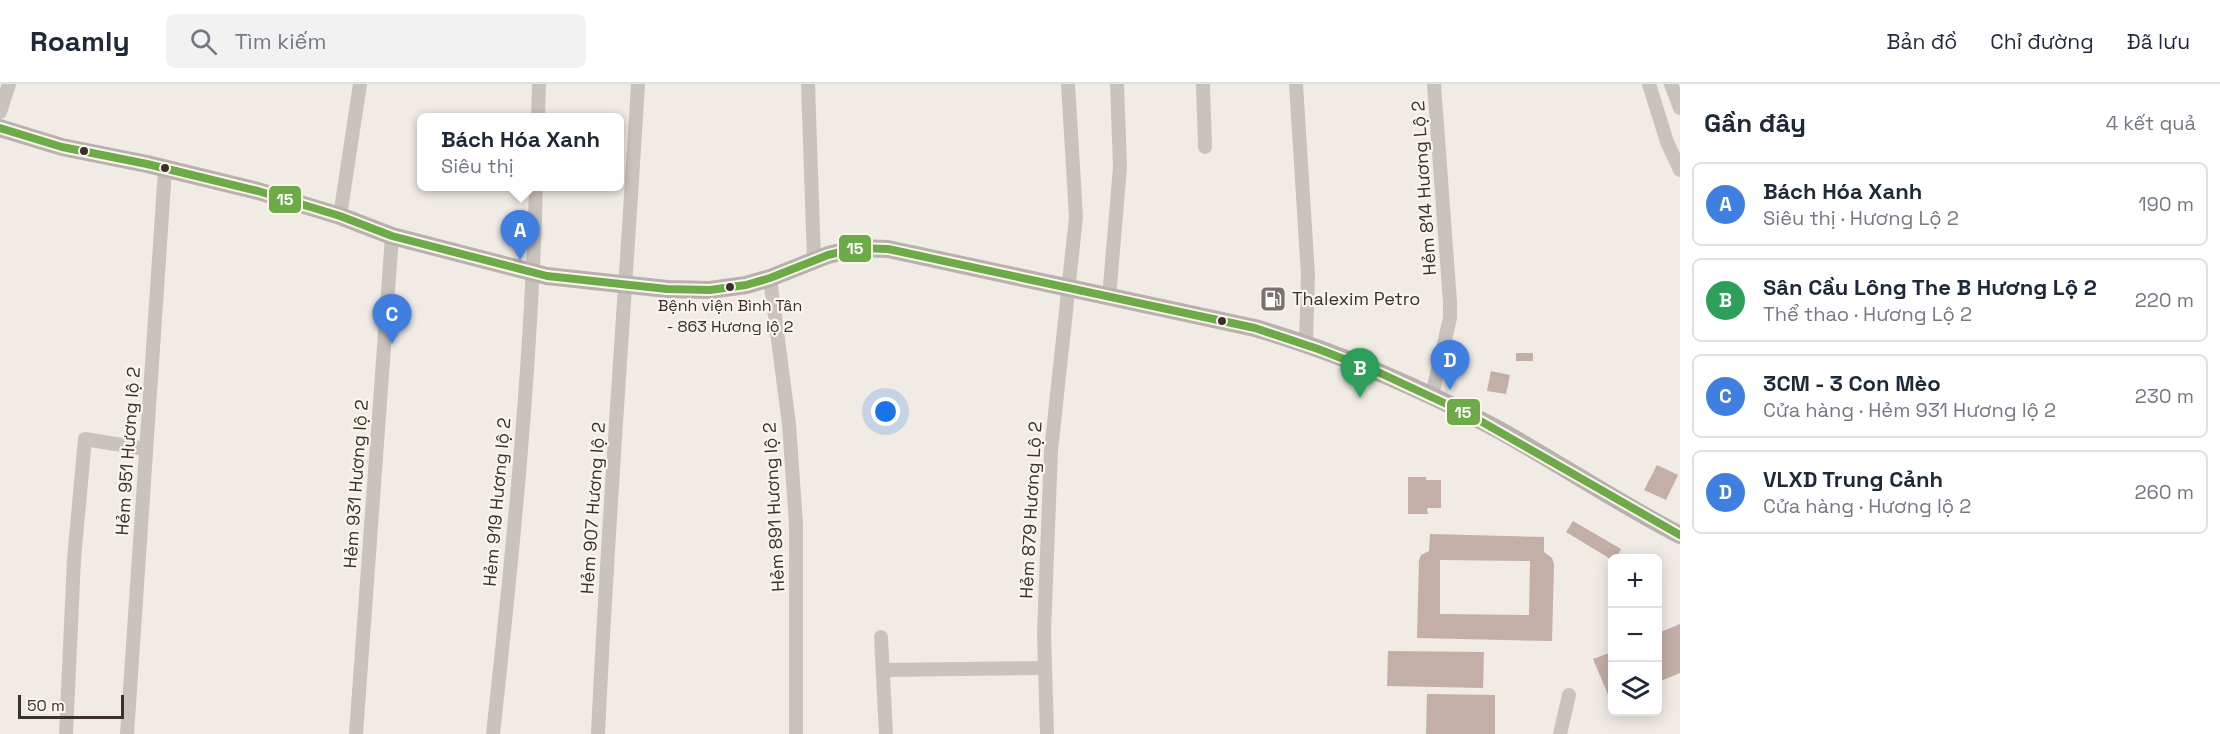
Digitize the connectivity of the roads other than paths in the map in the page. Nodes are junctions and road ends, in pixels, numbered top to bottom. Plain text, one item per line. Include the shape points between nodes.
1 (9, 84) edge
2 (360, 84) edge
3 (539, 84) edge
4 (638, 84) edge
5 (808, 84) edge
6 (1068, 84) edge
7 (1117, 84) edge
8 (1203, 84) edge
9 (1296, 84) edge
10 (1434, 84) edge
11 (1649, 84) edge
12 (1671, 84) edge
13 (1680, 108) edge
14 (0, 112) edge
15 (538, 113) edge
16 (0, 128) edge
17 (1205, 147) dead end
18 (165, 170) junction
19 (1680, 170) edge
20 (536, 191) edge
21 (340, 216) junction
22 (392, 236) junction
23 (814, 260) junction
24 (534, 273) junction
25 (770, 278) junction
26 (626, 284) junction
27 (1070, 289) junction
28 (1109, 298) junction
29 (1306, 343) junction
30 (1432, 395) junction
31 (146, 449) junction
32 (1680, 535) edge
33 (881, 637) dead end
34 (1044, 668) junction
35 (883, 670) junction
36 (1569, 695) dead end
37 (66, 734) edge
38 (126, 734) edge
39 (356, 734) edge
40 (493, 734) edge
41 (598, 734) edge
42 (796, 734) edge
43 (886, 734) edge
44 (1047, 734) edge
45 (1560, 734) edge

1 - 14 street
2 - 21 street
3 - 15 street
4 - 26 street, Hẻm 907 Hương lộ 2
5 - 23 street
6 - 27 street, Hẻm 879 Hương Lộ 2 via 1076,217
7 - 28 street via 1120,167
8 - 17 street
9 - 29 street via 1308,275
10 - 30 street, Hẻm 814 Hương Lộ 2 via 1450,302
11 - 19 street
12 - 13 street
16 - 18 main road via 62,147
18 - 21 main road via 258,191
18 - 31 street, Hẻm 951 Hương lộ 2
20 - 24 street, Hẻm 919 Hương lộ 2
21 - 22 main road
22 - 24 main road
22 - 39 street, Hẻm 931 Hương lộ 2
23 - 25 main road
23 - 27 main road via 857,248 888,249
24 - 26 main road
24 - 40 street, Hẻm 919 Hương lộ 2
25 - 26 main road via 710,290
25 - 42 street, Hẻm 891 Hương lộ 2 via 789,424 796,524
26 - 41 street, Hẻm 907 Hương lộ 2
27 - 28 main road
27 - 34 street, Hẻm 879 Hương Lộ 2 via 1051,451
28 - 29 main road via 1216,318
29 - 30 main road
30 - 32 main road
31 - 37 street via 85,439 74,559
31 - 38 street, Hẻm 951 Hương lộ 2
33 - 35 street
34 - 35 street
34 - 44 street, Hẻm 879 Hương Lộ 2
35 - 43 street
36 - 45 street

